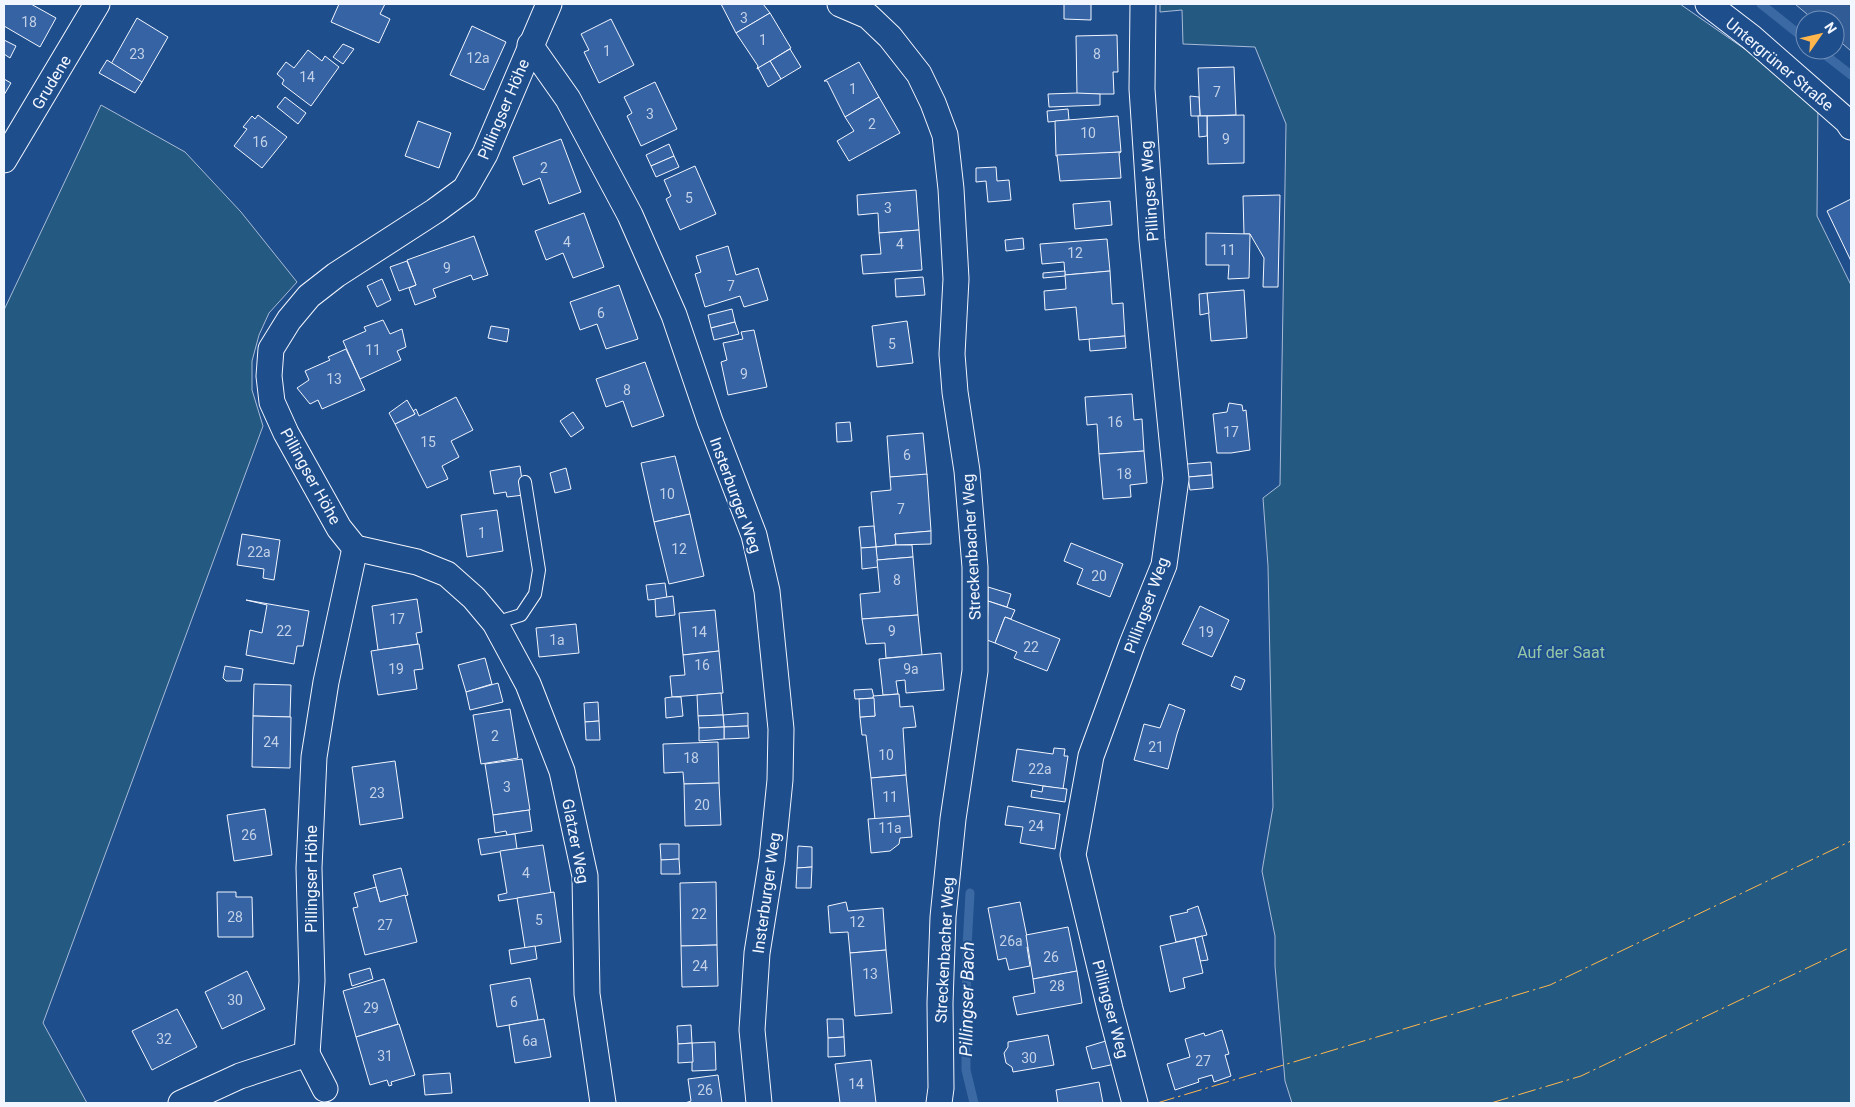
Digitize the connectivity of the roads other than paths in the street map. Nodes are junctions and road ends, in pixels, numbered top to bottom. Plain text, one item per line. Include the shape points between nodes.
1 (98, 4) edge
2 (549, 4) edge
3 (840, 4) edge
4 (1143, 4) edge
5 (1708, 4) edge
6 (869, 10) edge
7 (530, 46) junction
8 (1851, 127) edge
9 (4, 160) edge
10 (525, 482) dead end
11 (355, 548) junction
12 (495, 624) junction
13 (307, 1054) junction
14 (325, 1089) dead end
15 (182, 1103) edge
16 (603, 1103) edge
17 (759, 1103) edge
18 (939, 1103) edge
19 (1135, 1103) edge

1 - 9 street, Grudene
2 - 7 street, Pillingser Höhe
3 - 6 street
4 - 19 street, Pillingser Weg via 1142,89 1152,240 1176,479 1164,565 1092,756 1073,855
5 - 8 street, Untergrüner Straße
6 - 18 street, Streckenbacher Weg via 919,74 933,103 945,135 951,189 956,279 952,354 975,567 975,671 952,819 943,917
7 - 11 street, Pillingser Höhe via 485,154 465,188 309,296 271,349 272,402 339,528
7 - 17 street, Insterburger Weg via 568,98 630,215 674,315 754,535 767,591 781,730 780,780 757,953 752,1030
10 - 12 lane via 539,570 535,594 521,615
11 - 12 street, Glatzer Weg via 416,562 447,574 474,598
11 - 13 street, Pillingser Höhe via 326,682 314,757 309,868 312,981
12 - 16 street, Glatzer Weg via 528,684 562,771 585,876 588,994
13 - 14 street
13 - 15 street via 240,1076

